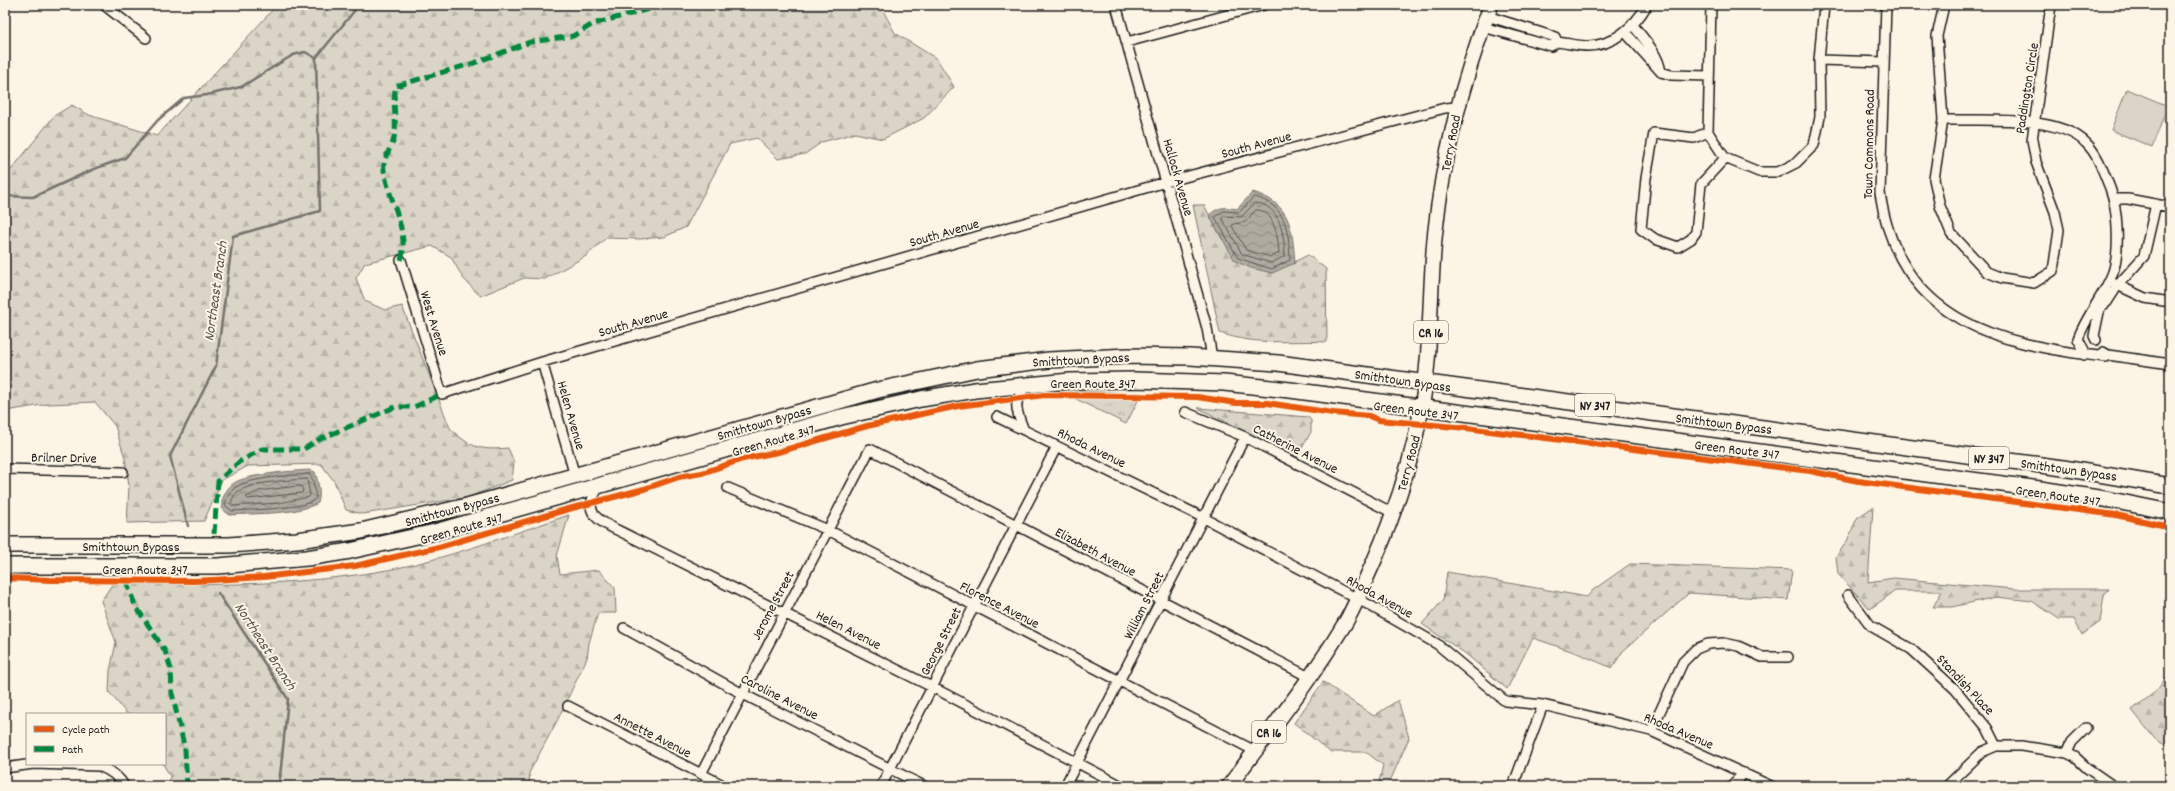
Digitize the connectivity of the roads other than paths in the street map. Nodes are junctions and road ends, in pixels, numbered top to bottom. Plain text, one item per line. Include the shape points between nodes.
1 (104, 5) edge
2 (1116, 5) edge
3 (1264, 5) edge
4 (1646, 5) edge
5 (1711, 5) edge
6 (1824, 5) edge
7 (1886, 5) edge
8 (1944, 5) edge
9 (2051, 5) edge
10 (1487, 16) edge
11 (1632, 24) junction
12 (1625, 32) junction
13 (146, 38) dead end
14 (1127, 42) junction
15 (1819, 60) junction
16 (1884, 62) junction
17 (1661, 72) junction
18 (1709, 76) junction
19 (1457, 107) junction
20 (1943, 120) junction
21 (2035, 122) junction
22 (1708, 132) junction
23 (1725, 158) junction
24 (1166, 182) junction
25 (2114, 199) junction
26 (2156, 204) junction
27 (2170, 207) edge
28 (401, 260) dead end
29 (2108, 280) junction
30 (2118, 285) junction
31 (2106, 302) junction
32 (2170, 302) edge
33 (2093, 317) junction
34 (2096, 340) junction
35 (2084, 352) junction
36 (1212, 358) junction
37 (542, 362) junction
38 (2170, 364) edge
39 (1425, 383) junction
40 (1028, 384) junction
41 (442, 394) joint
42 (1422, 408) junction
43 (1185, 412) dead end
44 (997, 417) dead end
45 (1023, 428) junction
46 (1245, 437) junction
47 (1057, 446) junction
48 (870, 449) joint
49 (5, 469) edge
50 (123, 472) dead end
51 (575, 476) junction
52 (602, 484) junction
53 (2170, 486) edge
54 (728, 488) dead end
55 (2170, 512) edge
56 (1393, 513) junction
57 (1204, 518) junction
58 (1016, 524) junction
59 (828, 530) junction
60 (5, 545) edge
61 (5, 566) edge
62 (1848, 595) dead end
63 (1357, 599) junction
64 (1161, 601) junction
65 (974, 606) junction
66 (784, 612) junction
67 (624, 628) dead end
68 (1788, 657) dead end
69 (1309, 677) junction
70 (1120, 682) junction
71 (932, 687) junction
72 (741, 693) junction
73 (1543, 705) junction
74 (568, 706) dead end
75 (2086, 728) dead end
76 (1651, 731) junction
77 (1996, 746) junction
78 (1255, 751) junction
79 (2066, 753) junction
80 (1077, 763) junction
81 (26, 765) edge
82 (66, 765) edge
83 (5, 768) edge
84 (890, 768) junction
85 (1744, 773) junction
86 (701, 774) junction
87 (124, 786) edge
88 (725, 786) edge
89 (881, 786) edge
90 (924, 786) edge
91 (1065, 786) edge
92 (1122, 786) edge
93 (1229, 786) edge
94 (1513, 786) edge
95 (1731, 786) edge
96 (1771, 786) edge
97 (1947, 786) edge
98 (2113, 786) edge

1 - 13 street
2 - 14 street, Hallock Avenue
3 - 14 street
4 - 11 street
5 - 18 street
6 - 15 street
7 - 16 street, Town Commons Road
8 - 20 street, Paddington Circle via 1937,36
9 - 21 street, Paddington Circle
10 - 12 street via 1551,46 1557,42 1592,46 1607,42
10 - 19 main road, Terry Road / CR 16
11 - 12 street
11 - 17 street via 1653,52
12 - 17 street
14 - 24 street, Hallock Avenue
15 - 16 street
15 - 23 street via 1820,117 1814,145 1796,163 1778,172 1759,172
16 - 35 street, Town Commons Road via 1880,193 1889,236 1903,264 1928,296 1955,317 1999,337 2057,350
17 - 18 street via 1671,75
18 - 22 street
19 - 24 street, South Avenue via 1445,108
19 - 39 main road, Terry Road / CR 16 via 1435,233 1431,329
20 - 21 street
20 - 21 street, Paddington Circle via 1934,179 1940,206 1952,233 1987,272 2002,278 2034,283 2053,271 2059,230 2036,162 2032,140
21 - 25 street via 2067,129 2087,143 2101,166
22 - 23 street
22 - 23 street via 1694,138 1654,133 1641,229 1655,239 1678,247 1690,239 1696,232 1702,184
24 - 36 street, Hallock Avenue via 1207,328
24 - 37 street, South Avenue
25 - 26 street
25 - 29 street via 2115,255 2113,272
26 - 27 street
26 - 30 street via 2144,256
28 - 41 street, West Avenue
29 - 30 street
29 - 33 street
30 - 31 street
30 - 32 street via 2145,298
31 - 33 street
31 - 34 street
33 - 34 street
33 - 35 street via 2078,339
34 - 35 street
35 - 38 street, Town Commons Road via 2104,352 2108,355
36 - 39 highway, Smithtown Bypass / NY 347 via 1278,363
36 - 51 highway, Smithtown Bypass / NY 347 via 1087,357 1024,362 950,374 878,390
37 - 41 street, South Avenue
37 - 51 street, Helen Avenue
39 - 42 main road, Terry Road / CR 16
39 - 53 highway, Smithtown Bypass / NY 347 via 2063,468
40 - 42 highway, Smithtown Bypass / NY 347 via 1135,380 1202,382 1246,385
40 - 45 street via 1016,403 1017,414
40 - 52 highway, Smithtown Bypass / NY 347 via 947,394 867,410
42 - 55 highway, Smithtown Bypass / NY 347 via 2046,490
42 - 56 main road, Terry Road / CR 16
43 - 46 street, Catherine Avenue
44 - 45 street, Rhoda Avenue
45 - 47 street, Rhoda Avenue
46 - 56 street, Catherine Avenue
46 - 57 street, William Street
47 - 57 street, Rhoda Avenue
47 - 58 street, George Street
48 - 58 street, Elizabeth Avenue
48 - 59 street, Jerome Street
49 - 50 street, Brilner Drive
51 - 60 highway, Smithtown Bypass / NY 347 via 405,522 297,540 208,546
52 - 61 highway, Smithtown Bypass / NY 347 via 421,535 308,558 218,566
52 - 66 street, Helen Avenue via 590,500 594,516 633,538
54 - 59 street, Florence Avenue
56 - 63 main road, Terry Road / CR 16
57 - 63 street, Rhoda Avenue
57 - 64 street, William Street
58 - 64 street, Elizabeth Avenue
58 - 65 street, George Street
59 - 65 street, Florence Avenue
59 - 66 street, Jerome Street
62 - 77 street, Standish Place via 1871,626 1911,649 1955,689 1987,728
63 - 69 main road, Terry Road / CR 16 via 1343,626
63 - 73 street, Rhoda Avenue via 1437,644 1505,701
64 - 69 street, Elizabeth Avenue
64 - 70 street, William Street
65 - 70 street, Florence Avenue
65 - 71 street, George Street
66 - 71 street, Helen Avenue
66 - 72 street, Jerome Street
67 - 72 street, Caroline Avenue
68 - 76 street via 1762,658 1738,646 1724,643 1708,644 1696,649 1683,662
69 - 78 main road, Terry Road / CR 16
70 - 78 street, Florence Avenue
70 - 80 street, William Street
71 - 80 street, Helen Avenue
71 - 84 street, George Street
72 - 84 street, Caroline Avenue
72 - 86 street, Jerome Street
73 - 76 street, Rhoda Avenue
73 - 94 street
74 - 86 street, Annette Avenue
75 - 79 street via 2072,742
76 - 85 street, Rhoda Avenue
77 - 79 street via 2021,746
77 - 97 street via 1982,752
78 - 93 main road, Terry Road / CR 16
79 - 98 street
80 - 91 street, William Street
80 - 92 street, Helen Avenue
81 - 83 street
82 - 87 street via 99,766 108,769
84 - 89 street, George Street
84 - 90 street, Caroline Avenue
85 - 95 street
85 - 96 street, Rhoda Avenue
86 - 88 street, Annette Avenue

